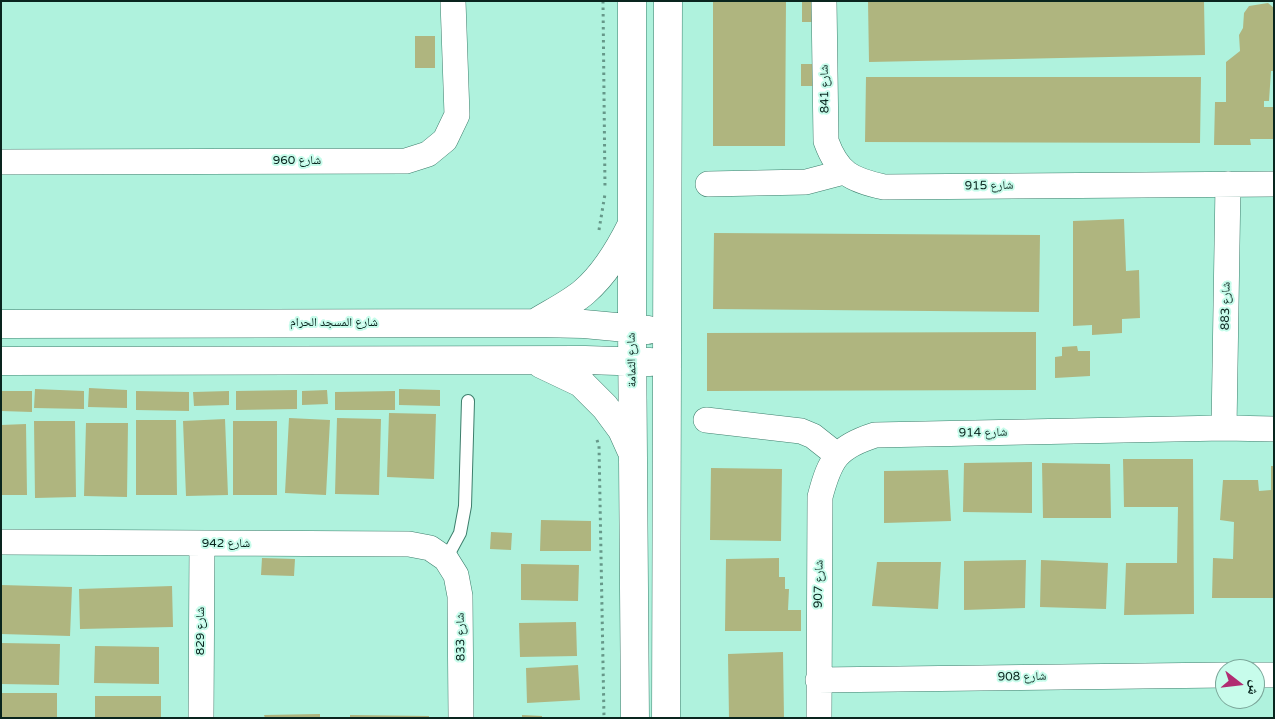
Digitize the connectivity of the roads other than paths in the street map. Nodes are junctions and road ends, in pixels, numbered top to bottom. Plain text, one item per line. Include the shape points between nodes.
1 (453, 1) edge
2 (632, 1) edge
3 (668, 1) edge
4 (824, 1) edge
5 (1, 162) edge
6 (844, 172) junction
7 (708, 184) dead end
8 (1228, 184) junction
9 (1274, 184) edge
10 (632, 222) junction
11 (535, 323) junction
12 (1, 324) edge
13 (632, 329) junction
14 (667, 331) junction
15 (1, 361) edge
16 (533, 361) junction
17 (649, 362) junction
18 (468, 401) dead end
19 (706, 420) dead end
20 (1224, 428) junction
21 (1274, 429) edge
22 (838, 455) junction
23 (634, 456) junction
24 (1, 542) edge
25 (202, 544) junction
26 (446, 559) junction
27 (1215, 675) edge
28 (818, 680) junction
29 (666, 715) edge
30 (201, 718) edge
31 (461, 718) edge
32 (635, 718) edge
33 (819, 718) edge

1 - 5 street, شارع 960 via 457,115 445,140 428,154 406,161
2 - 10 street, شارع الثمامة
3 - 14 street, شارع الثمامة
4 - 6 street, شارع 841 via 826,141 832,158
6 - 7 street via 806,182
6 - 8 street, شارع 915 via 862,182 884,187
8 - 9 street, شارع 915
8 - 20 street, شارع 883
10 - 11 street via 620,248 584,292
10 - 13 street, شارع الثمامة
11 - 12 street, شارع المسجد الحرام
11 - 13 street, شارع المسجد الحرام
13 - 14 street, شارع المسجد الحرام
13 - 17 street via 644,340
14 - 17 street, شارع الثمامة
15 - 16 street
16 - 17 street
16 - 23 street via 581,383 622,430
17 - 23 street, شارع الثمامة
17 - 29 street, شارع الثمامة
18 - 26 lane via 465,506 460,533
19 - 22 street via 801,431
20 - 21 street, شارع 914
20 - 22 street, شارع 914 via 875,435 854,441
22 - 28 street, شارع 907 via 826,474 820,497
23 - 32 street, شارع الثمامة
24 - 25 street, شارع 942
25 - 26 street, شارع 942 via 409,544 430,548
25 - 30 street, شارع 829
26 - 31 street, شارع 833 via 456,575 460,596
27 - 28 street, شارع 908
28 - 33 street, شارع 907

